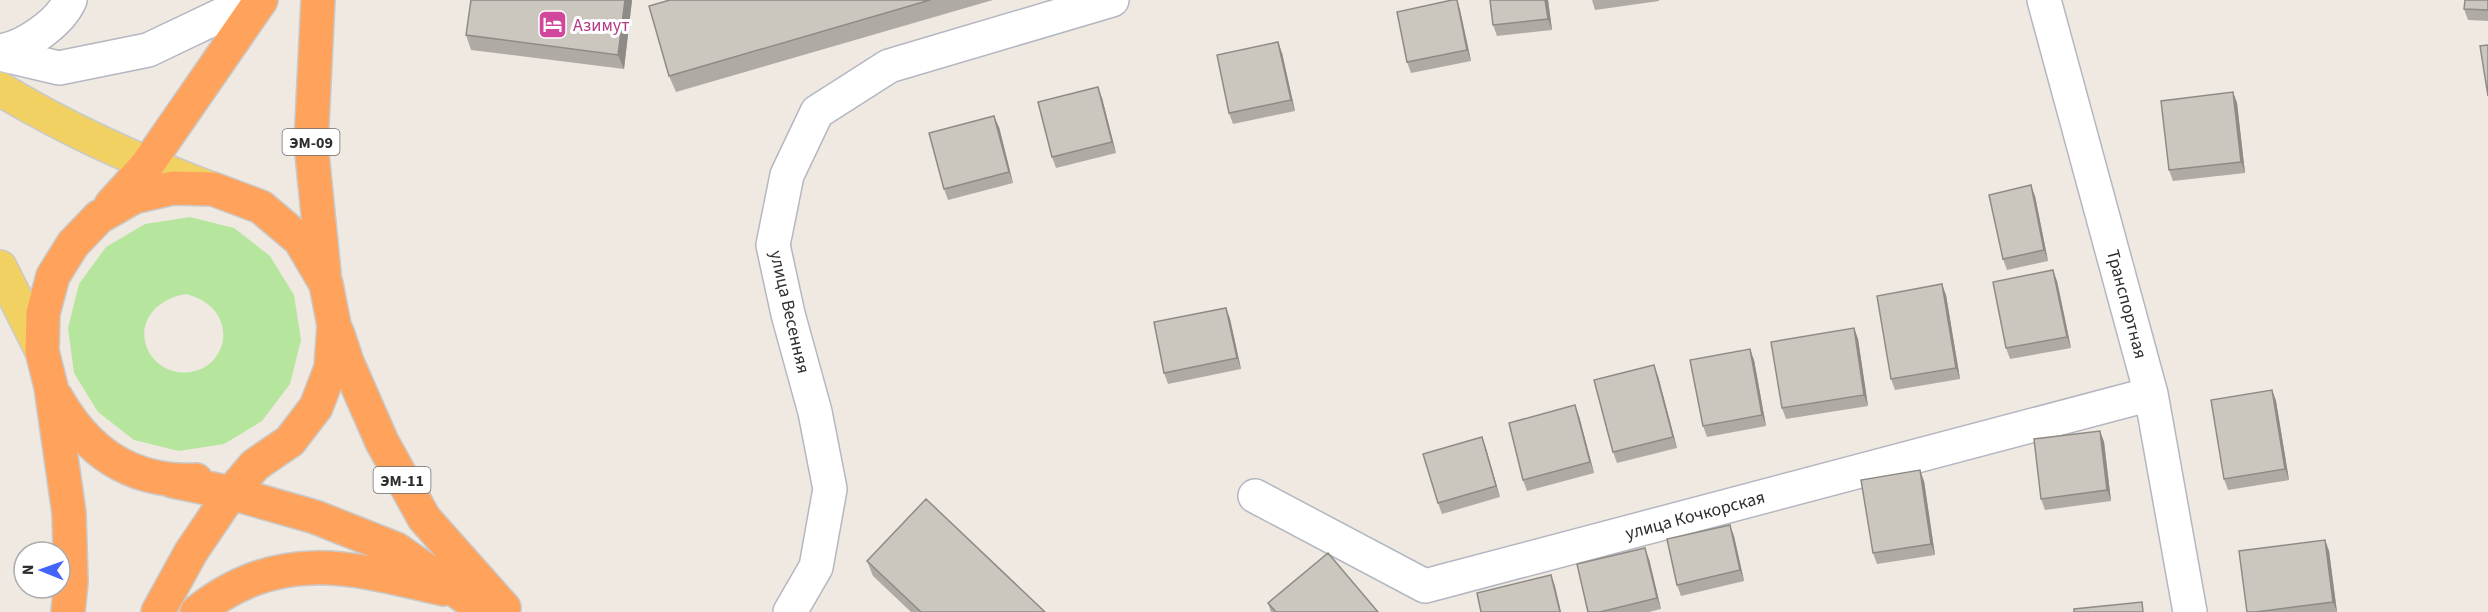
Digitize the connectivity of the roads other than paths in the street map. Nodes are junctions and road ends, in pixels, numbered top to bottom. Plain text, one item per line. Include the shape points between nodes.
1 (70, 0) edge
2 (253, 0) edge
3 (261, 0) edge
4 (318, 0) edge
5 (1112, 0) edge
6 (2044, 0) edge
7 (0, 53) edge
8 (0, 89) edge
9 (147, 165) junction
10 (213, 189) junction
11 (99, 217) junction
12 (0, 267) edge
13 (326, 284) junction
14 (334, 325) junction
15 (42, 351) junction
16 (51, 387) junction
17 (2151, 394) junction
18 (255, 465) junction
19 (173, 481) junction
20 (231, 493) junction
21 (1255, 496) dead end
22 (460, 593) junction
23 (68, 612) edge
24 (158, 612) edge
25 (197, 612) edge
26 (487, 612) edge
27 (507, 612) edge
28 (790, 612) edge
29 (2190, 612) edge

1 - 7 street via 42,32
2 - 7 street via 148,51 59,68
3 - 9 highway
4 - 13 highway, ЭМ-09 via 311,144
5 - 28 street, улица Весенняя via 889,66 817,112 787,175 773,245 830,489 816,567
6 - 17 street, Транспортная
8 - 9 main road
9 - 10 main road
9 - 11 highway
10 - 11 highway, ЭМ-11 via 173,188 134,197
10 - 13 highway, ЭМ-11 via 261,207 300,240
11 - 15 highway, ЭМ-11 via 73,244 53,276 43,313
12 - 15 main road
13 - 14 highway, ЭМ-11
14 - 18 highway, ЭМ-11 via 331,368 316,407 290,441
14 - 27 highway, ЭМ-11 via 382,442 424,519
15 - 16 highway, ЭМ-11
16 - 19 highway, ЭМ-11 via 70,422 97,450 132,470
16 - 23 highway, ЭМ-11 via 69,513
17 - 21 street, улица Кочкорская via 1425,586
17 - 29 street, Транспортная
18 - 19 highway, ЭМ-11 via 215,479
18 - 20 highway, ЭМ-11
19 - 20 highway, ЭМ-11
20 - 22 highway, ЭМ-11 via 315,517 396,549
20 - 24 highway, ЭМ-11 via 191,552
22 - 25 highway, ЭМ-11 via 368,571 312,566 262,575 217,596
22 - 26 highway, ЭМ-11

